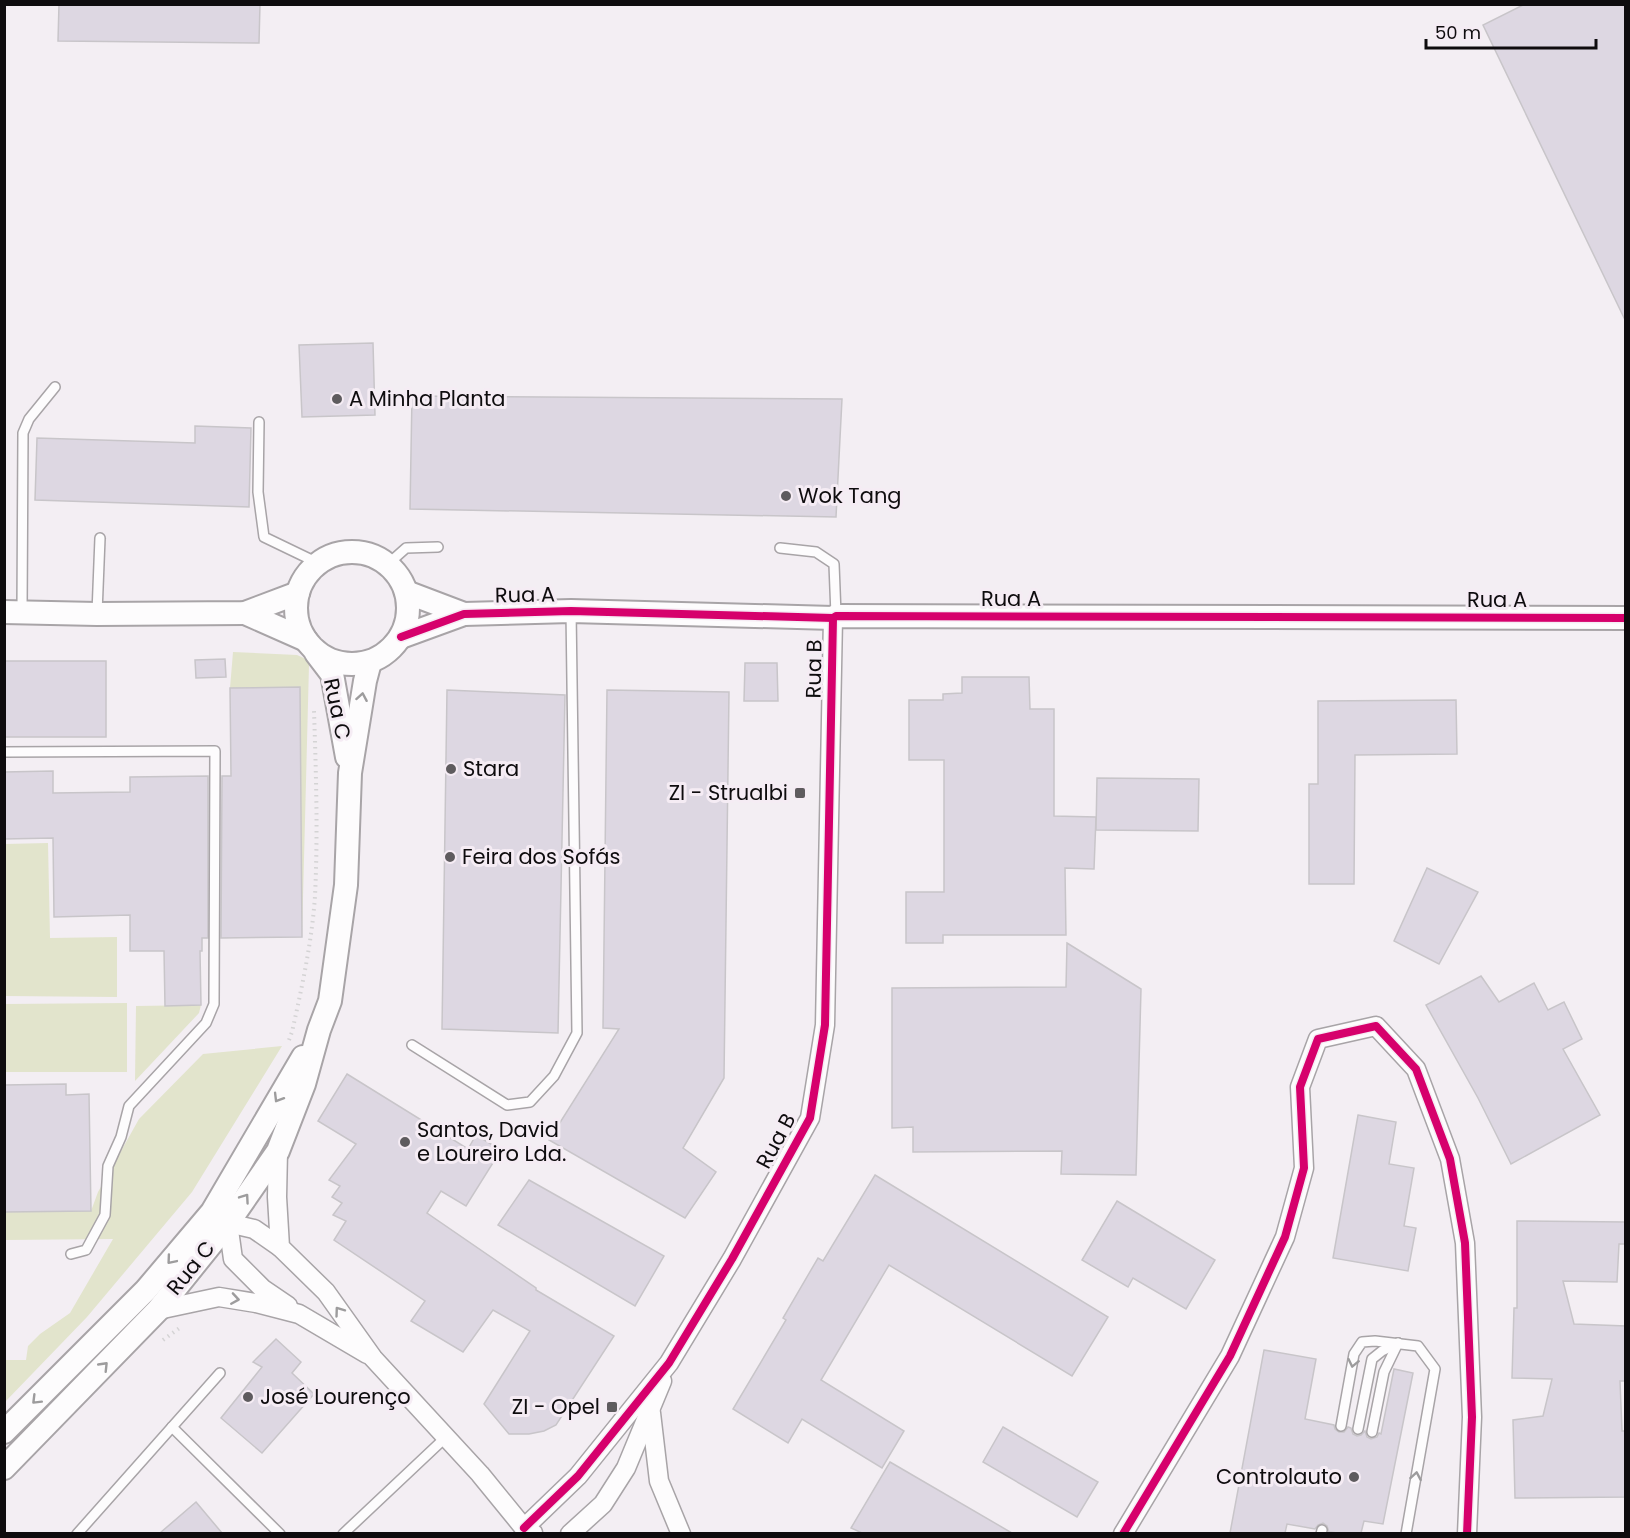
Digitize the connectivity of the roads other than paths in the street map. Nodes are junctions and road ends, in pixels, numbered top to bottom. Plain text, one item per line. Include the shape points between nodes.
1 (55, 387) dead end
2 (259, 422) dead end
3 (100, 538) dead end
4 (438, 547) dead end
5 (780, 548) dead end
6 (318, 564) junction
7 (388, 564) junction
8 (298, 592) junction
9 (406, 592) junction
10 (571, 611) junction
11 (13, 612) edge
12 (245, 613) junction
13 (97, 614) junction
14 (464, 614) junction
15 (834, 617) junction
16 (1626, 618) edge
17 (401, 637) junction
18 (310, 645) junction
19 (370, 662) junction
20 (4, 752) edge
21 (350, 773) junction
22 (319, 1030) junction
23 (412, 1045) dead end
24 (278, 1151) junction
25 (220, 1217) junction
26 (280, 1247) junction
27 (71, 1254) dead end
28 (158, 1310) junction
29 (299, 1314) junction
30 (1398, 1343) junction
31 (373, 1358) junction
32 (669, 1363) junction
33 (220, 1373) dead end
34 (650, 1411) junction
35 (1341, 1426) dead end
36 (172, 1427) junction
37 (1358, 1430) dead end
38 (4, 1432) edge
39 (1372, 1432) dead end
40 (446, 1437) junction
41 (4, 1468) edge
42 (529, 1531) edge
43 (76, 1533) edge
44 (280, 1533) edge
45 (343, 1533) edge
46 (570, 1533) edge
47 (681, 1533) edge
48 (1123, 1533) edge
49 (1406, 1533) edge
50 (1467, 1533) edge

1 - 11 lane via 29,419 23,433
2 - 6 lane via 258,492 264,537
3 - 13 lane
4 - 7 lane via 406,548
5 - 15 lane via 816,552 834,564
6 - 7 street via 353,552 372,555
6 - 8 street
7 - 9 street
8 - 12 street
8 - 18 street via 298,625
9 - 14 street
9 - 17 street via 409,607
10 - 14 street, Rua A
10 - 15 street, Rua A
10 - 23 lane via 577,1033 554,1076 530,1102 507,1105
11 - 13 street
12 - 13 street
12 - 18 street
14 - 17 street, Rua A
15 - 16 street, Rua A
15 - 32 street, Rua B via 825,1025 810,1118
17 - 19 street via 393,648
18 - 19 street via 340,664
18 - 21 street, Rua C via 332,674
21 -> 19 street, Rua C
20 - 27 lane via 215,751 214,1004 206,1023 129,1106 108,1166 105,1215 86,1250
21 - 22 street, Rua C via 346,885 330,1001
22 - 24 street, Rua C via 304,1084
22 -> 25 street, Rua C
25 -> 24 street, Rua C
24 - 26 street
25 - 26 street via 254,1229
25 - 28 street, Rua C
25 - 29 street via 233,1259 263,1288
25 -> 38 street, Rua C
31 -> 26 street via 326,1292
28 -> 29 street via 219,1297
41 -> 28 street, Rua C
29 - 31 street
30 -> 35 lane via 1362,1342 1354,1354
30 - 37 lane via 1372,1359
30 - 39 lane via 1384,1372
49 -> 30 lane via 1435,1369 1418,1346
31 - 40 street
32 - 34 street, Rua B
32 - 42 street, Rua B
33 - 36 lane
34 - 46 street, Rua B via 626,1468 603,1504
34 - 47 street, Rua B via 659,1481
36 - 43 lane
36 - 44 lane
40 - 42 street
40 - 45 lane
48 - 50 street via 1230,1356 1285,1237 1304,1168 1300,1087 1318,1039 1376,1026 1416,1069 1450,1159 1465,1243 1472,1417

